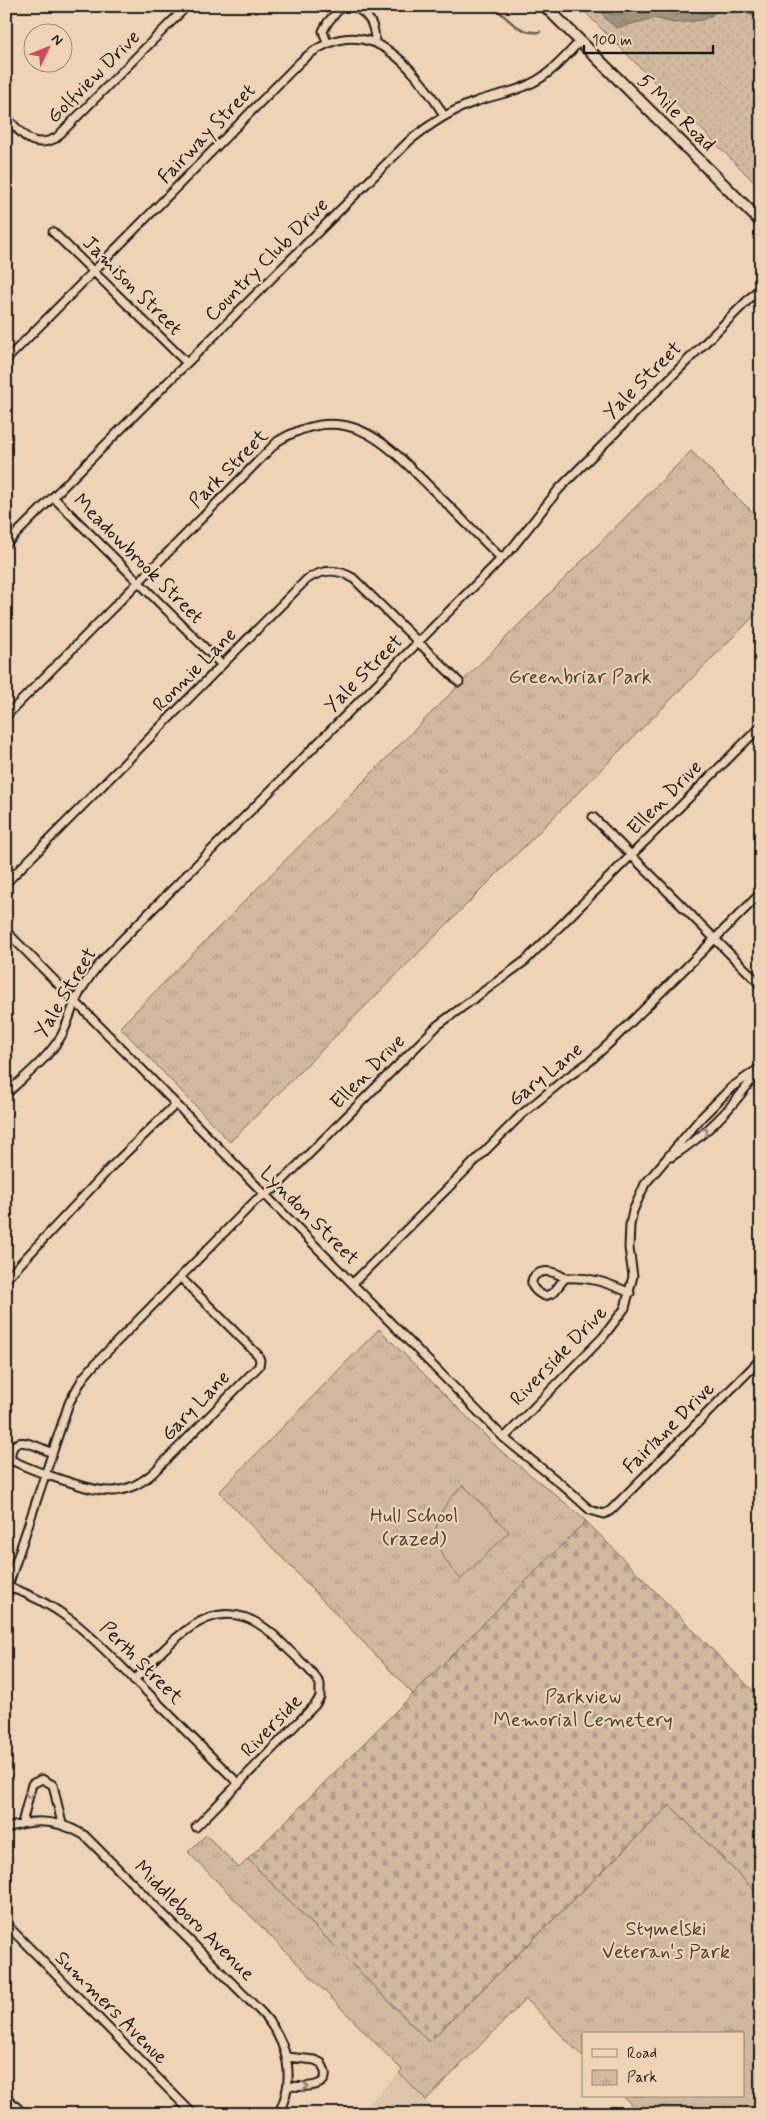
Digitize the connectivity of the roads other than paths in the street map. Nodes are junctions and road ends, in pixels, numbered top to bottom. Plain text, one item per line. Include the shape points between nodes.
1 (187, 6) edge
2 (342, 6) edge
3 (353, 6) edge
4 (545, 6) edge
5 (580, 41) junction
6 (327, 43) junction
7 (374, 43) junction
8 (444, 116) junction
9 (6, 117) edge
10 (761, 222) edge
11 (54, 232) dead end
12 (95, 271) junction
13 (761, 287) edge
14 (6, 360) edge
15 (187, 364) junction
16 (54, 497) junction
17 (6, 544) edge
18 (501, 558) junction
19 (138, 582) junction
20 (419, 642) junction
21 (222, 665) junction
22 (459, 682) dead end
23 (6, 716) edge
24 (761, 726) edge
25 (593, 817) dead end
26 (632, 855) junction
27 (6, 883) edge
28 (761, 893) edge
29 (6, 931) edge
30 (715, 939) junction
31 (761, 984) edge
32 (75, 1001) junction
33 (760, 1068) edge
34 (6, 1094) edge
35 (176, 1104) junction
36 (667, 1160) junction
37 (264, 1194) junction
38 (180, 1277) junction
39 (565, 1278) junction
40 (6, 1279) edge
41 (353, 1283) junction
42 (630, 1292) junction
43 (761, 1359) edge
44 (504, 1438) junction
45 (52, 1452) junction
46 (44, 1476) junction
47 (598, 1513) joint
48 (7, 1588) edge
49 (134, 1680) junction
50 (238, 1784) junction
51 (22, 1823) junction
52 (62, 1824) junction
53 (196, 1826) dead end
54 (6, 1829) edge
55 (6, 1924) edge
56 (287, 2057) junction
57 (288, 2086) junction
58 (6, 2098) edge
59 (24, 2114) edge
60 (193, 2114) edge
61 (278, 2114) edge

1 - 9 street, Golfview Drive via 56,138 41,143 31,141
2 - 6 street via 323,31
3 - 7 street via 370,20 375,30
4 - 5 main road, 5 Mile Road
5 - 8 street, Country Club Drive via 548,72 530,84 474,102
5 - 10 main road, 5 Mile Road
6 - 7 street, Fairway Street via 361,37
6 - 12 street, Fairway Street via 300,62
7 - 8 street, Fairway Street via 404,62
8 - 15 street, Country Club Drive via 397,152
11 - 12 street, Jamison Street
12 - 14 street, Fairway Street
12 - 15 street, Jamison Street
13 - 18 street, Yale Street via 559,489
15 - 16 street, Country Club Drive
16 - 17 street, Country Club Drive
16 - 19 street, Meadowbrook Street
18 - 19 street, Park Street via 384,443 356,428 322,425 300,430 278,441
18 - 20 street, Yale Street
19 - 21 street, Meadowbrook Street
19 - 23 street, Park Street
20 - 21 street, Ronnie Lane via 354,578 330,570 306,580
20 - 22 street, Ronnie Lane
20 - 32 street, Yale Street via 112,949
21 - 27 street, Ronnie Lane
24 - 26 street, Ellen Drive
25 - 26 street
26 - 30 street
26 - 37 street, Ellen Drive via 526,961 438,1025 274,1189
28 - 30 street, Gary Lane
29 - 32 street, Lyndon Street
30 - 31 street
30 - 41 street, Gary Lane via 589,1062 522,1114
32 - 34 street, Yale Street via 58,1041
32 - 35 street, Lyndon Street
33 - 36 street, Riverside Drive via 732,1087 684,1137
36 -> 33 street via 691,1144 723,1113 742,1094
35 - 37 street, Lyndon Street
35 - 40 street via 113,1165
36 - 42 street, Riverside Drive via 645,1184 633,1211 629,1248 633,1276
37 - 38 street, Ellen Drive
37 - 41 street, Lyndon Street
38 - 45 street, Ellen Drive via 83,1378 69,1404
38 - 46 street, Gary Lane via 258,1355 258,1366 153,1473 137,1485 120,1491 102,1491
39 - 39 street, Riverside Drive via 557,1273 541,1271 535,1274 533,1289 545,1296 553,1293
39 - 42 street, Riverside Drive via 593,1278
41 - 44 street, Lyndon Street
42 - 44 street, Riverside Drive via 625,1308 612,1328
43 - 47 street, Fairlane Drive via 610,1511
44 - 47 street, Lyndon Street via 590,1510
45 - 46 street, Ellen Drive
45 - 46 street via 26,1442 19,1442 12,1451 11,1460
46 - 48 street, Ellen Drive
48 - 49 street, Perth Street via 38,1597 67,1615
49 - 50 street, Perth Street
49 - 50 street, Riverside via 184,1630 209,1618 228,1615 247,1618 264,1626 278,1639 317,1679 320,1697 315,1706
50 - 53 street
51 - 52 street, Middleboro Avenue
52 -> 51 street via 53,1785 42,1779 32,1784
51 - 54 street
52 - 56 street, Middleboro Avenue via 93,1842 262,2013 279,2036
55 - 60 street, Summers Avenue
56 - 57 street, Middleboro Avenue
57 -> 56 street via 312,2086 322,2082 326,2074 321,2063 315,2060
57 - 61 street, Middleboro Avenue
58 - 59 street

